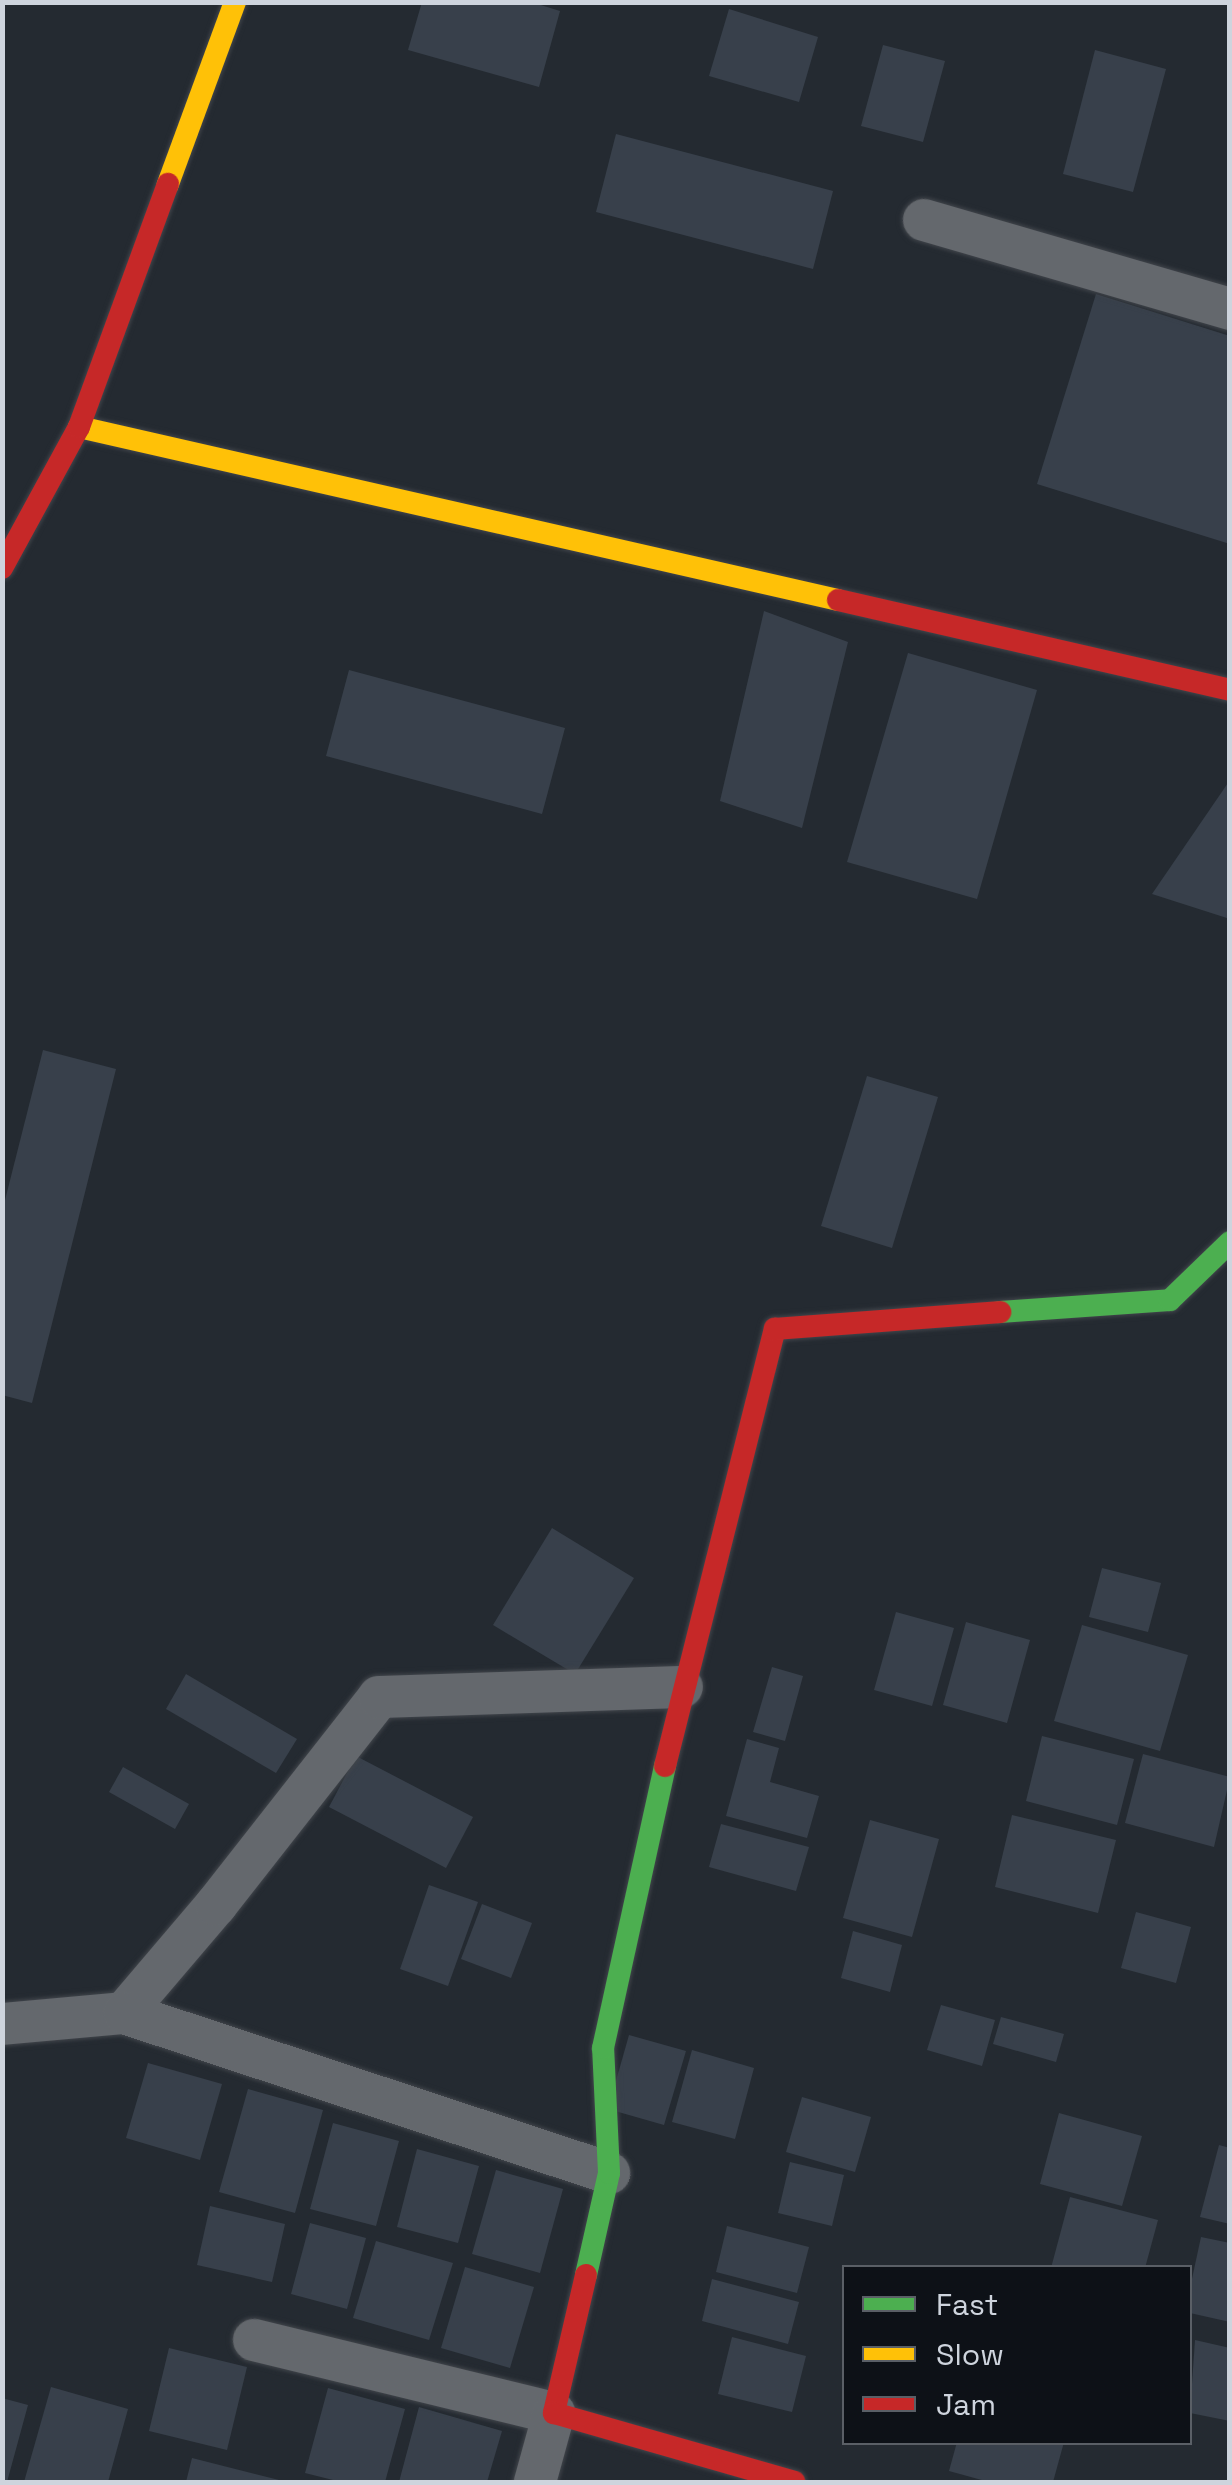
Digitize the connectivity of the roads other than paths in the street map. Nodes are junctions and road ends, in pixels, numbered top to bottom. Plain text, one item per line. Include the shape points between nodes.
1 (236, 2) edge
2 (924, 220) dead end
3 (1230, 309) edge
4 (79, 427) junction
5 (2, 568) edge
6 (1230, 690) edge
7 (1230, 1242) edge
8 (682, 1687) junction
9 (124, 2013) junction
10 (2, 2024) edge
11 (609, 2173) junction
12 (254, 2340) dead end
13 (554, 2413) junction
14 (535, 2482) edge
15 (794, 2482) edge

1 - 4 street
2 - 3 street
4 - 5 street
4 - 6 street
7 - 8 street via 1170,1300 776,1329
8 - 9 street via 379,1697
8 - 11 street via 602,2048
9 - 10 street
9 - 11 street
11 - 13 street
12 - 13 street
13 - 14 street
13 - 15 street

